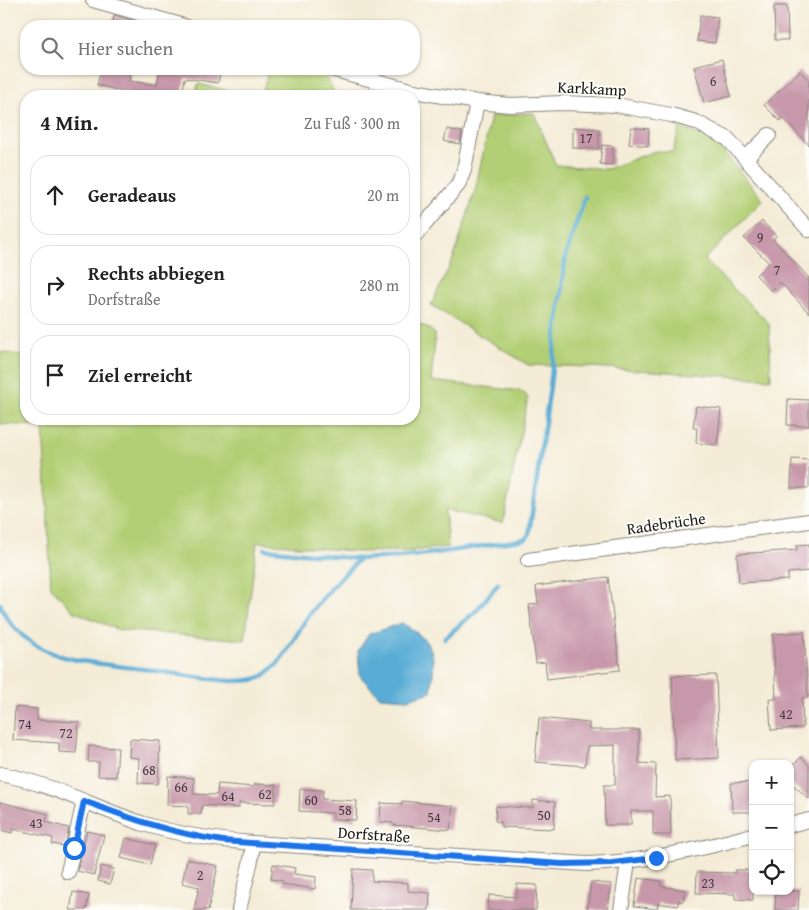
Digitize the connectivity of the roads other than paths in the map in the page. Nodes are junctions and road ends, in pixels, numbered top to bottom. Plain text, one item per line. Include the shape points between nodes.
1 (93, 0) edge
2 (163, 20) edge
3 (354, 75) edge
4 (410, 90) edge
5 (420, 92) edge
6 (477, 102) junction
7 (769, 135) dead end
8 (746, 158) junction
9 (420, 229) edge
10 (809, 230) edge
11 (809, 521) edge
12 (528, 560) dead end
13 (0, 774) edge
14 (84, 801) junction
15 (809, 820) edge
16 (794, 824) edge
17 (749, 836) edge
18 (253, 843) junction
19 (628, 862) junction
20 (68, 872) dead end
21 (239, 910) edge
22 (622, 910) edge

1 - 2 street
3 - 4 street, Karkkamp
5 - 6 street, Karkkamp
6 - 8 street, Karkkamp via 616,105 672,115 715,131 728,139
6 - 9 street via 464,170 458,185
7 - 8 street
8 - 10 street, Karkkamp
11 - 12 street, Radebrüche
13 - 14 street, Dorfstraße via 35,782
14 - 18 street, Dorfstraße via 182,834
14 - 20 street
15 - 16 street
17 - 19 street, Dorfstraße
18 - 19 street, Dorfstraße via 562,864
18 - 21 street
19 - 22 street

